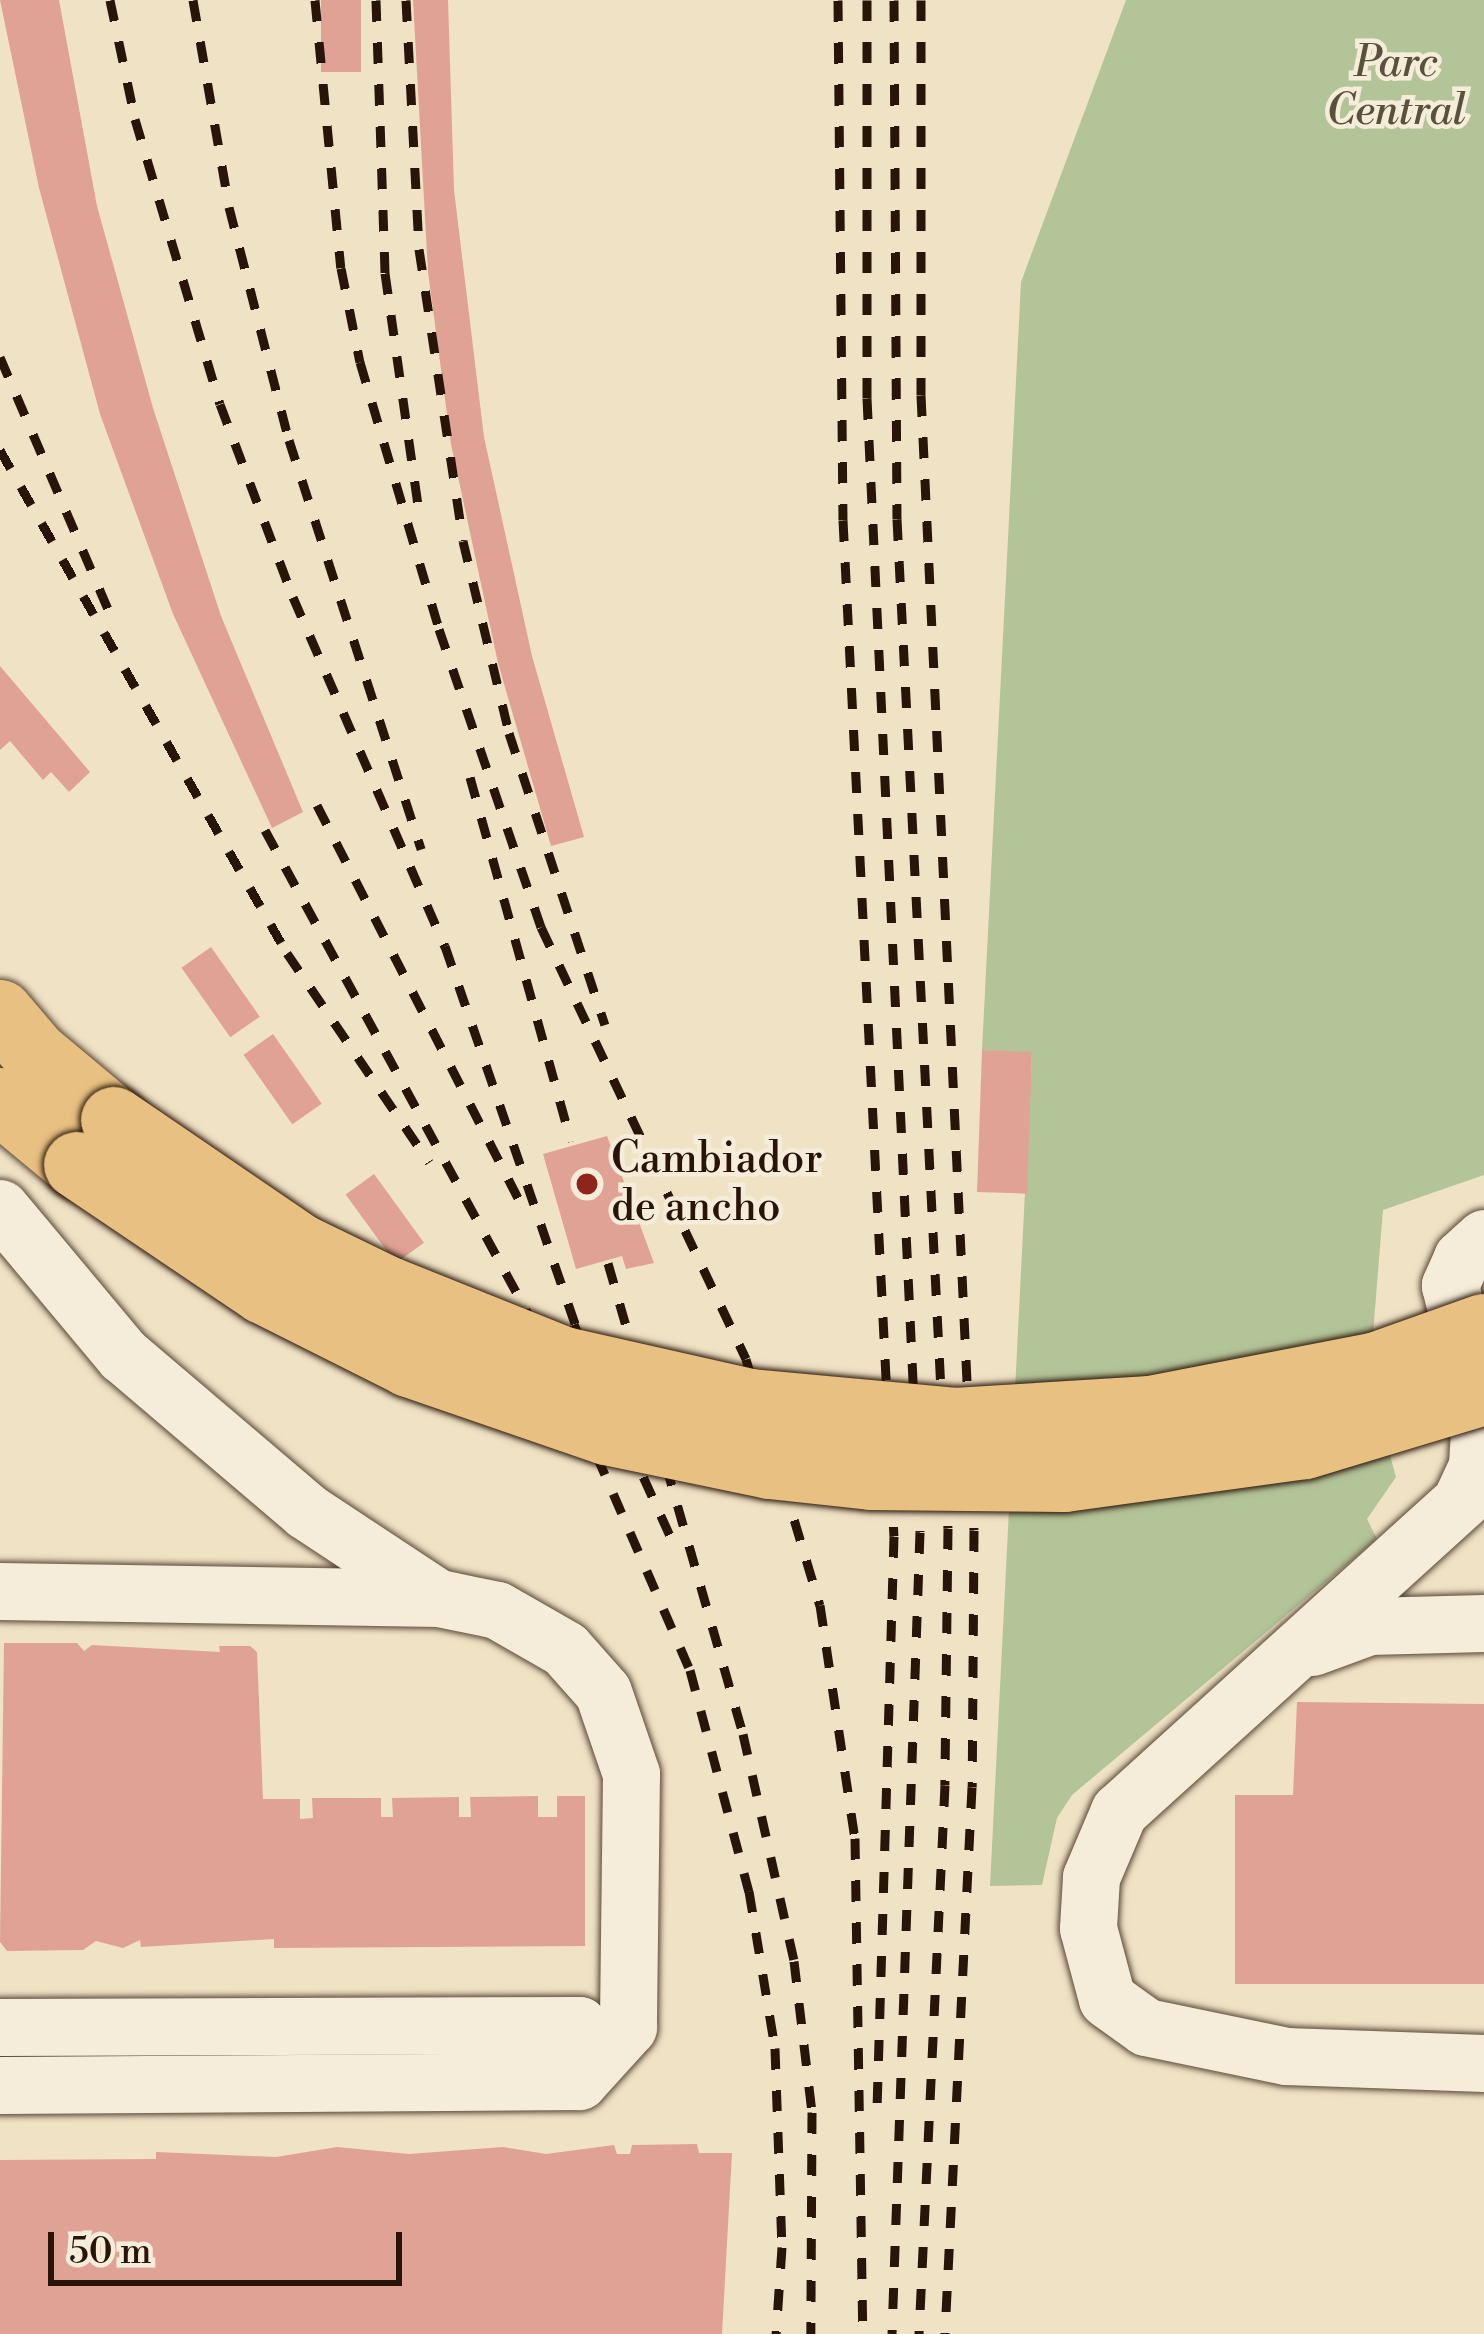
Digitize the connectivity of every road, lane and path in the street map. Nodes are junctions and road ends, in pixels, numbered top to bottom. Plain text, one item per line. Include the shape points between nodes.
1 (0, 1013) edge
2 (0, 1101) edge
3 (95, 1143) junction
4 (0, 1208) edge
5 (1484, 1238) edge
6 (1484, 1327) edge
7 (1483, 1405) edge
8 (1055, 1449) junction
9 (306, 1511) junction
10 (0, 1591) edge
11 (307, 1596) junction
12 (439, 1598) junction
13 (1484, 1623) edge
14 (1293, 1657) junction
15 (0, 2027) edge
16 (600, 2053) junction
17 (1484, 2063) edge
18 (0, 2085) edge

1 - 3 main road
2 - 3 main road
3 - 8 main road, bridge via 300,1246 564,1360
4 - 9 street via 123,1354
5 - 7 street via 1462,1258 1450,1285
6 - 8 main road, bridge
7 - 8 main road, bridge via 1305,1446
7 - 14 street via 1478,1466 1461,1501
9 - 11 street via 333,1562
9 - 12 street
10 - 11 street
11 - 12 street
12 - 16 street via 532,1628 565,1648 603,1692 631,1774 628,2027
13 - 14 street via 1369,1626
14 - 17 street via 1119,1811 1091,1876 1088,1928 1107,1999 1146,2027 1286,2056
15 - 16 street via 579,2025
16 - 18 street via 579,2081

